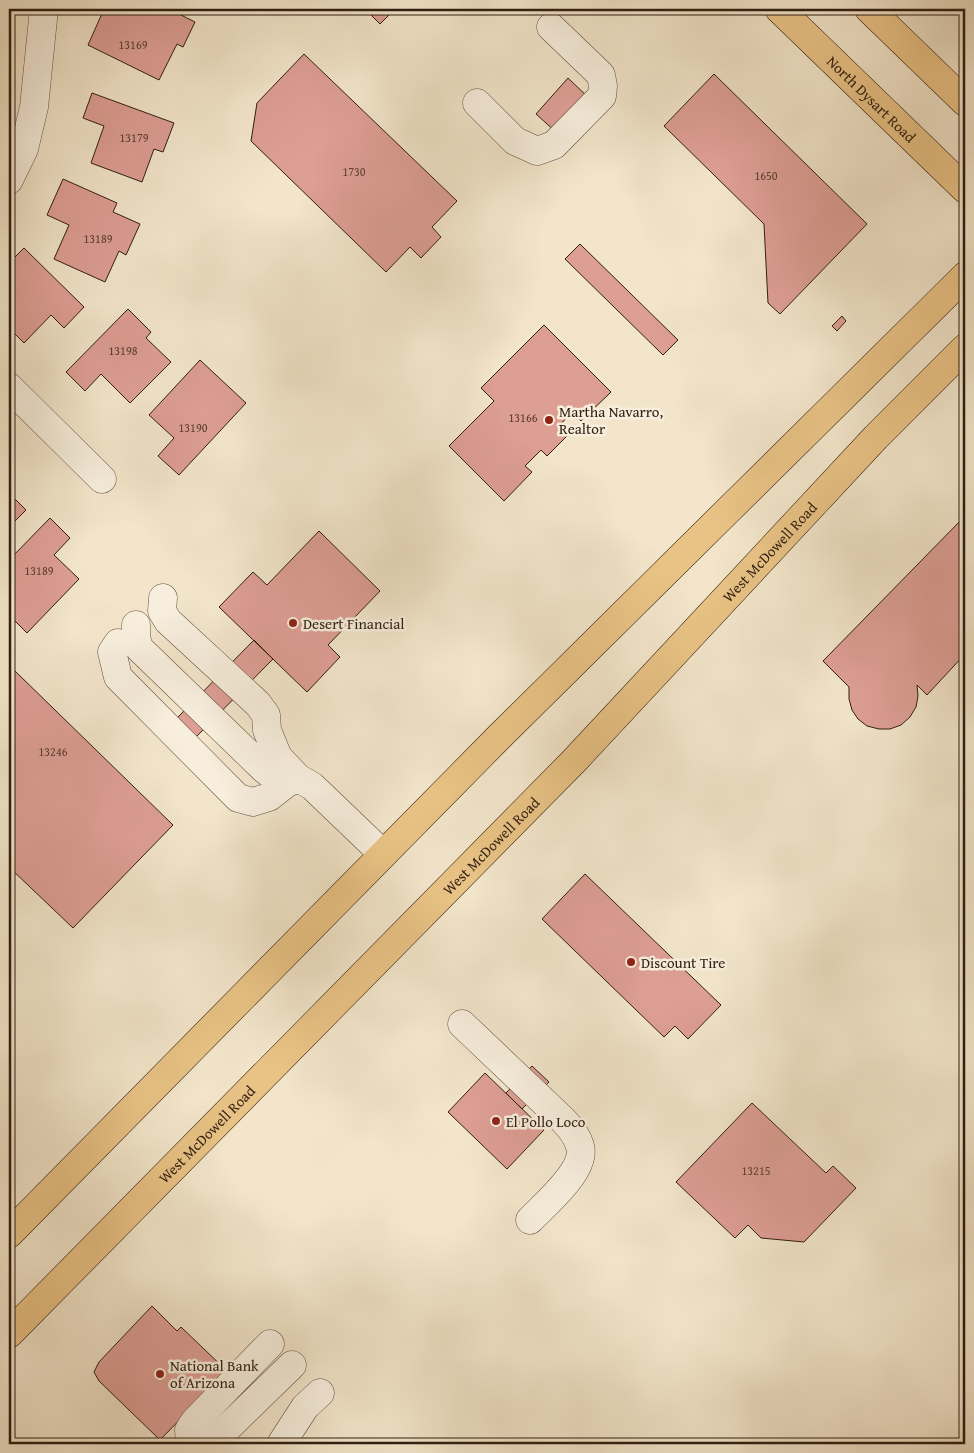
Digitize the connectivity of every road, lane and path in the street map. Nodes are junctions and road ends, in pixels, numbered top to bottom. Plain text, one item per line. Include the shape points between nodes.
1 (44, 9) edge
2 (779, 9) edge
3 (869, 9) edge
4 (551, 27) dead end
5 (965, 102) edge
6 (477, 103) dead end
7 (9, 180) edge
8 (965, 189) edge
9 (965, 276) edge
10 (965, 348) edge
11 (9, 388) edge
12 (102, 478) dead end
13 (163, 598) dead end
14 (292, 781) junction
15 (383, 854) junction
16 (462, 1024) dead end
17 (530, 1220) dead end
18 (9, 1234) edge
19 (9, 1334) edge
20 (280, 1354) junction
21 (320, 1392) dead end
22 (190, 1444) edge
23 (200, 1444) edge
24 (214, 1444) edge
25 (281, 1444) edge

1 - 7 street via 34,107 24,149
2 - 8 main road, North Dysart Road
3 - 5 main road
4 - 6 street via 601,76 602,96 554,145 537,151 515,141
9 - 15 main road
10 - 19 main road, West McDowell Road via 876,437 574,761
11 - 12 street
13 - 14 street via 162,610 168,621 266,715 267,730
14 - 14 street via 269,797 253,802 238,798 118,677 112,652 127,634 136,637 139,648 264,770 278,780
14 - 15 street via 312,786
15 - 18 main road
16 - 17 street via 564,1120 581,1147 580,1162 568,1181
20 - 22 street via 195,1421 189,1430
20 - 23 street via 204,1434
20 - 24 street
21 - 25 street via 305,1407

